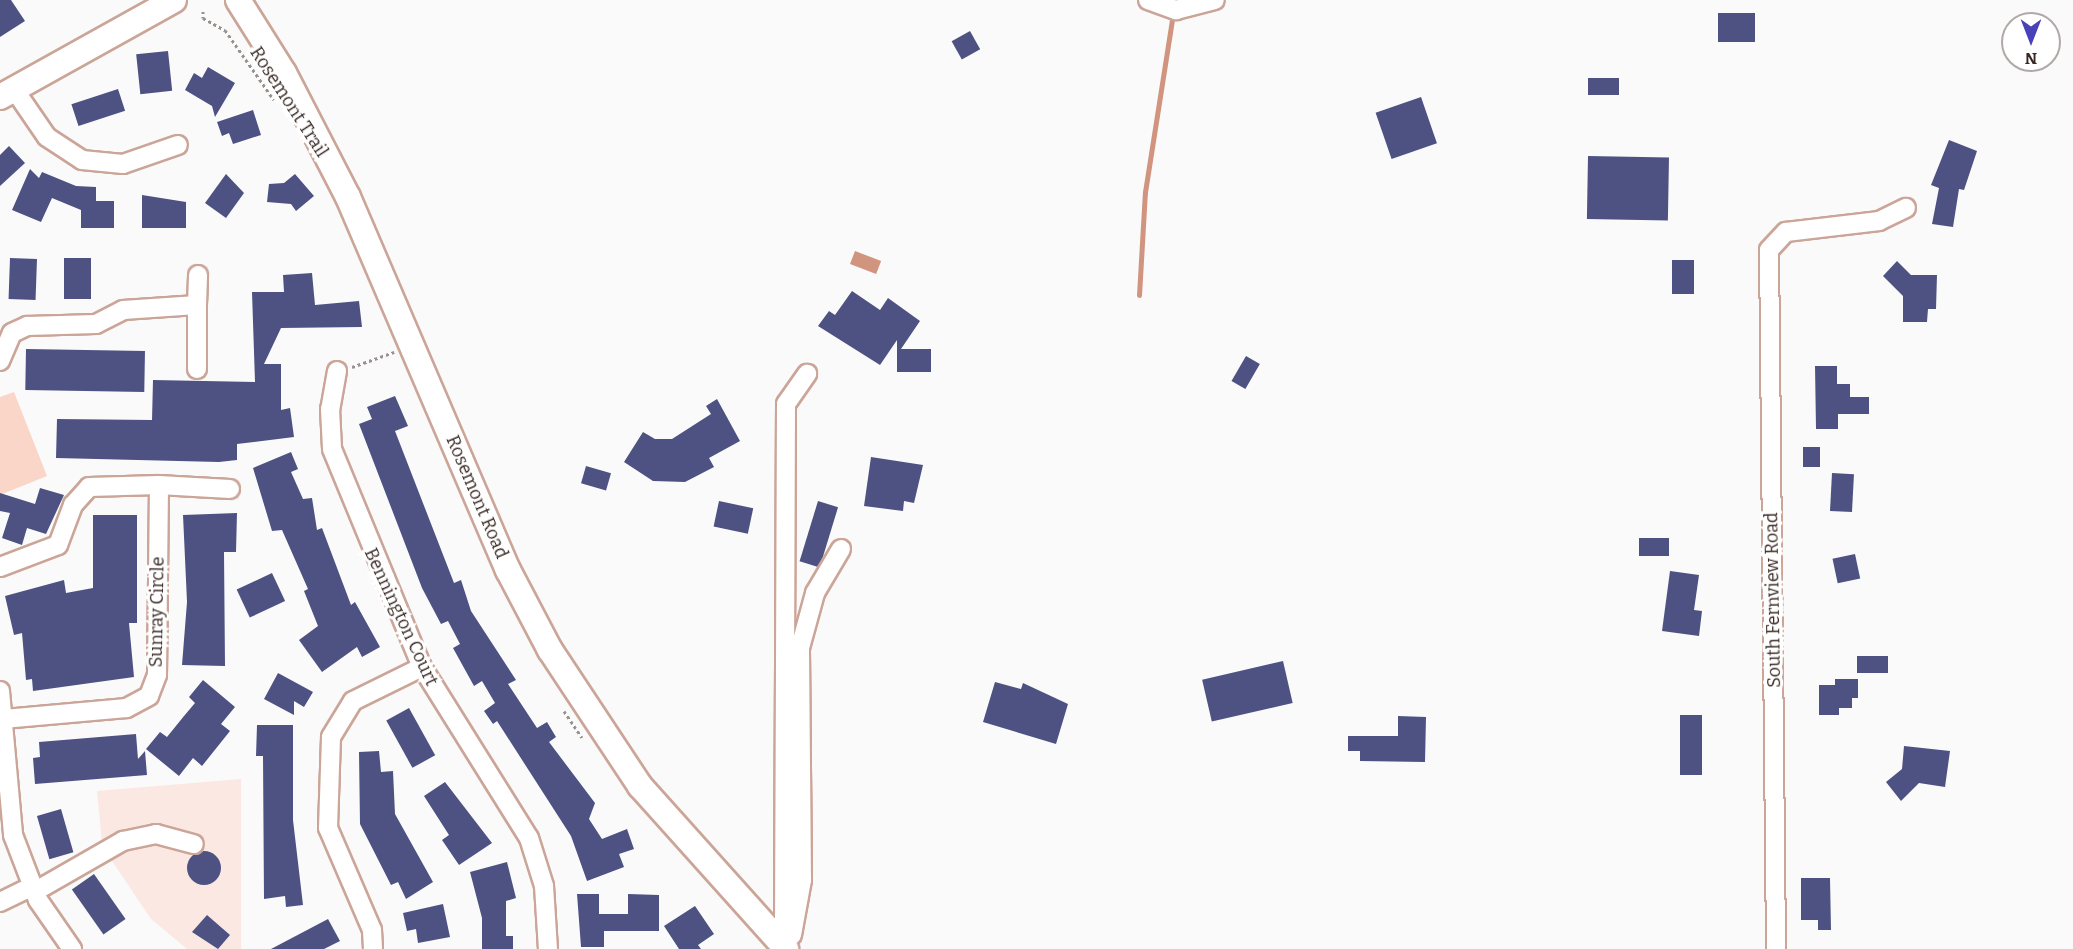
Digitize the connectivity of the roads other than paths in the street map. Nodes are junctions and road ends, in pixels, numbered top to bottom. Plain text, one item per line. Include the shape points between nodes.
1 (174, 0) edge
2 (238, 0) edge
3 (1148, 0) edge
4 (1215, 0) edge
5 (7, 93) edge
6 (178, 145) dead end
7 (1906, 208) dead end
8 (198, 275) dead end
9 (197, 305) junction
10 (0, 362) edge
11 (197, 369) dead end
12 (337, 371) dead end
13 (807, 374) dead end
14 (159, 485) junction
15 (230, 489) dead end
16 (841, 549) dead end
17 (0, 567) edge
18 (422, 667) junction
19 (0, 691) edge
20 (2, 729) edge
21 (194, 844) dead end
22 (33, 890) junction
23 (0, 902) edge
24 (72, 949) edge
25 (373, 949) edge
26 (548, 949) edge
27 (788, 949) edge
28 (1776, 949) edge

1 - 5 main road
2 - 27 main road, Rosemont Road via 284,74 348,197 508,570 550,650 640,786
3 - 4 street via 1176,10
5 - 6 street via 47,137 82,160 123,164
7 - 28 street, South Fernview Road via 1879,221 1786,232 1769,250
8 - 9 street
9 - 10 street via 123,310 96,324 20,328 6,342
9 - 11 street
12 - 18 street, Bennington Court via 331,446 367,545
13 - 27 street via 786,404 784,926
14 - 15 street
14 - 17 street via 88,487 73,505 58,545
14 - 20 street, Sunray Circle via 157,675 149,696 126,708
16 - 27 street via 814,593 800,648 802,880
18 - 25 street via 352,701 331,737 328,828 366,913
18 - 26 street, Bennington Court via 529,838 544,886
19 - 20 street
20 - 22 street via 13,835
21 - 22 street via 156,834 123,841
22 - 23 street
22 - 24 street

